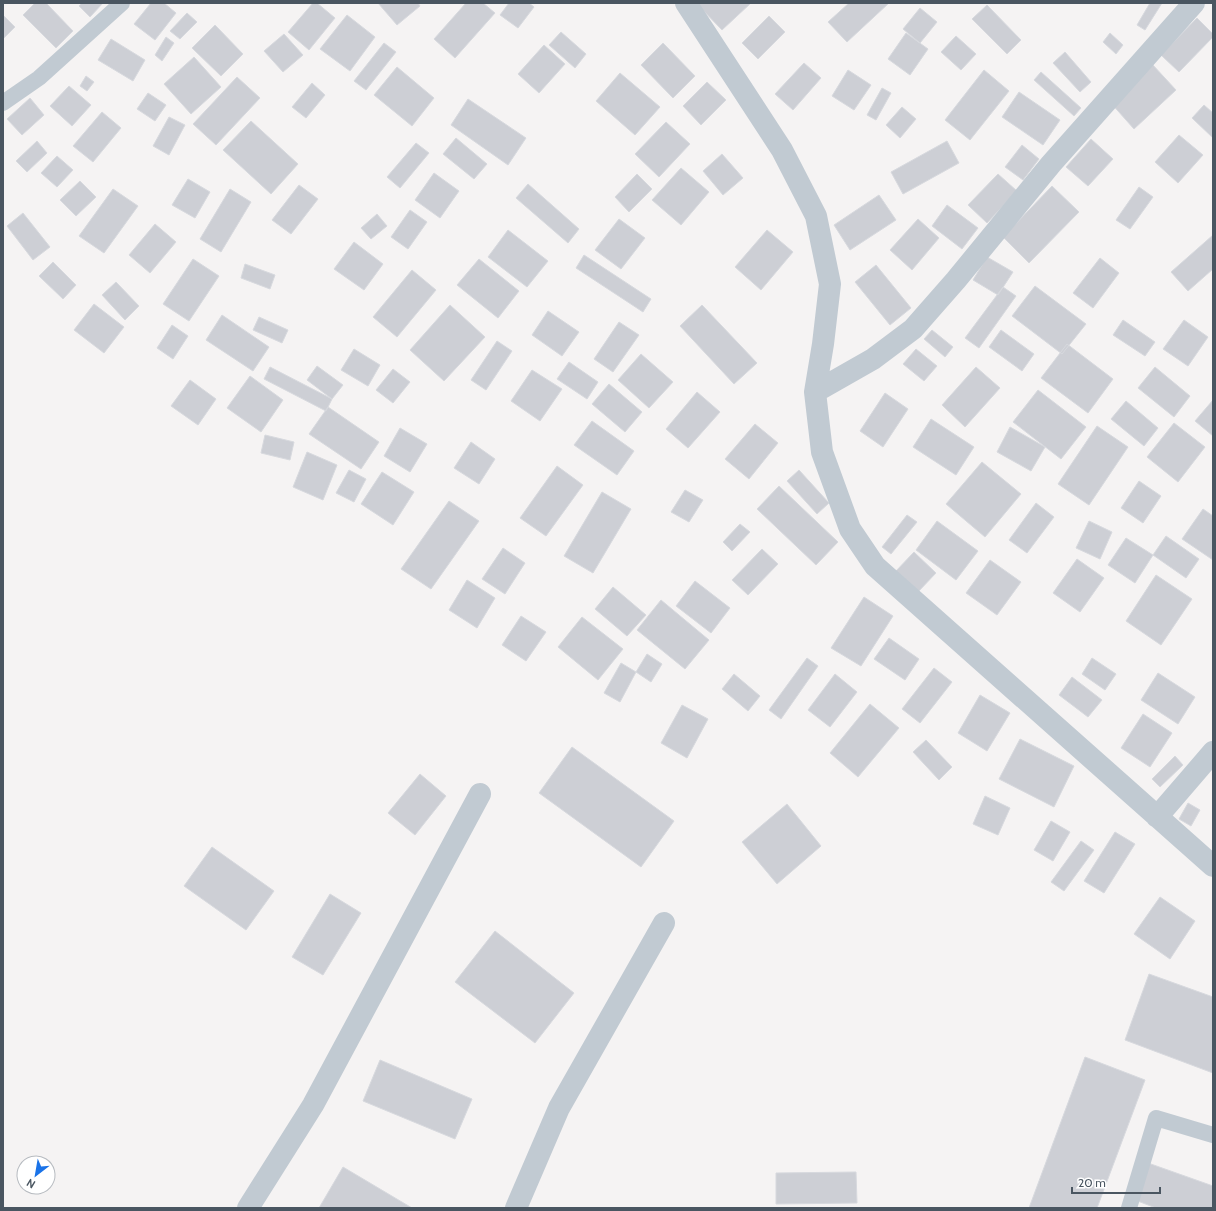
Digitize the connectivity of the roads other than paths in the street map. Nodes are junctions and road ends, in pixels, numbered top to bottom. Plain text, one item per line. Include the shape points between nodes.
1 (122, 3) edge
2 (686, 3) edge
3 (1194, 3) edge
4 (3, 103) edge
5 (814, 392) junction
6 (1213, 752) edge
7 (480, 794) dead end
8 (1157, 817) junction
9 (1213, 866) edge
10 (664, 923) dead end
11 (1213, 1135) edge
12 (248, 1208) edge
13 (516, 1208) edge
14 (1129, 1208) edge

1 - 4 lane via 39,78
2 - 5 street via 782,150 816,216 830,284
3 - 5 street via 1051,164 913,329 873,359
5 - 8 street via 822,452 834,488 850,529 874,566
6 - 8 street
7 - 12 street via 313,1105
8 - 9 street
10 - 13 street via 559,1108
11 - 14 lane via 1156,1118

